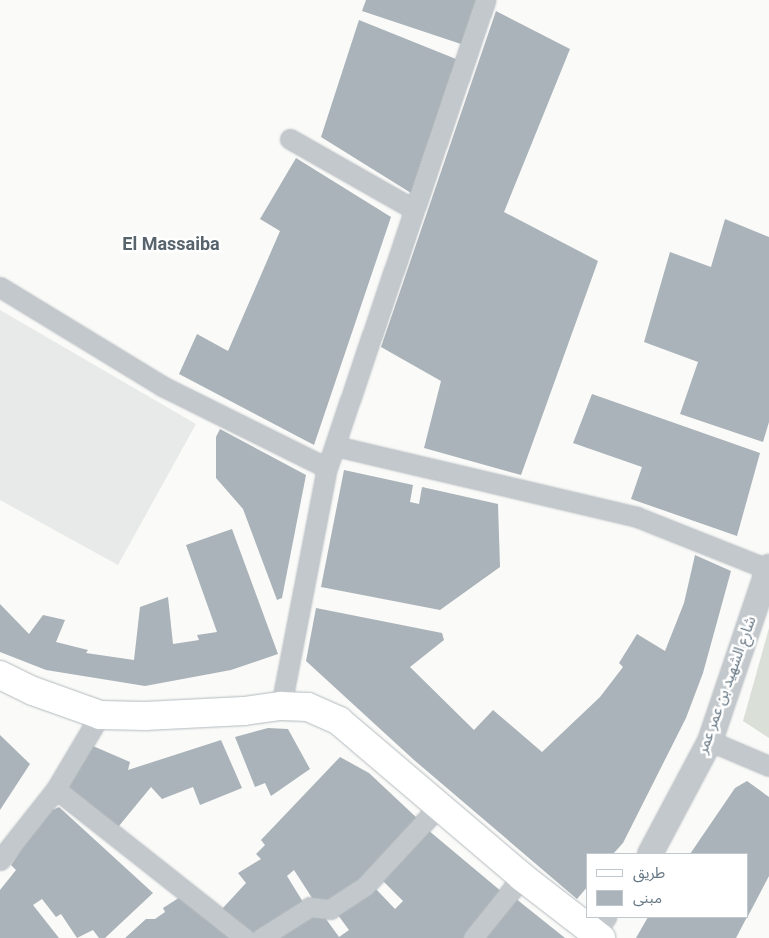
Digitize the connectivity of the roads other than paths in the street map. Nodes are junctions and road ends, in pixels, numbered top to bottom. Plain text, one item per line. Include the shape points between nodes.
1 (485, 0) edge
2 (290, 139) dead end
3 (412, 209) junction
4 (0, 287) edge
5 (335, 446) junction
6 (327, 468) junction
7 (769, 568) edge
8 (0, 675) edge
9 (281, 706) junction
10 (100, 715) junction
11 (710, 740) junction
12 (769, 766) edge
13 (56, 789) junction
14 (439, 806) junction
15 (651, 853) edge
16 (0, 860) edge
17 (522, 877) junction
18 (599, 929) edge
19 (245, 938) edge
20 (261, 938) edge
21 (473, 938) edge

1 - 3 street
2 - 3 street
3 - 5 street
4 - 6 street via 162,386
5 - 6 street
5 - 7 street via 637,517
6 - 9 street
7 - 11 street, شارع الشهيد بن عمر عمر
8 - 10 main road via 33,691
9 - 10 main road via 234,712
9 - 14 main road via 308,707 339,721
10 - 13 street
11 - 12 street
11 - 15 street, شارع الشهيد بن عمر عمر
13 - 16 street
13 - 19 street
14 - 17 main road
14 - 20 street via 365,886 330,909 310,907
17 - 18 main road
17 - 21 street

